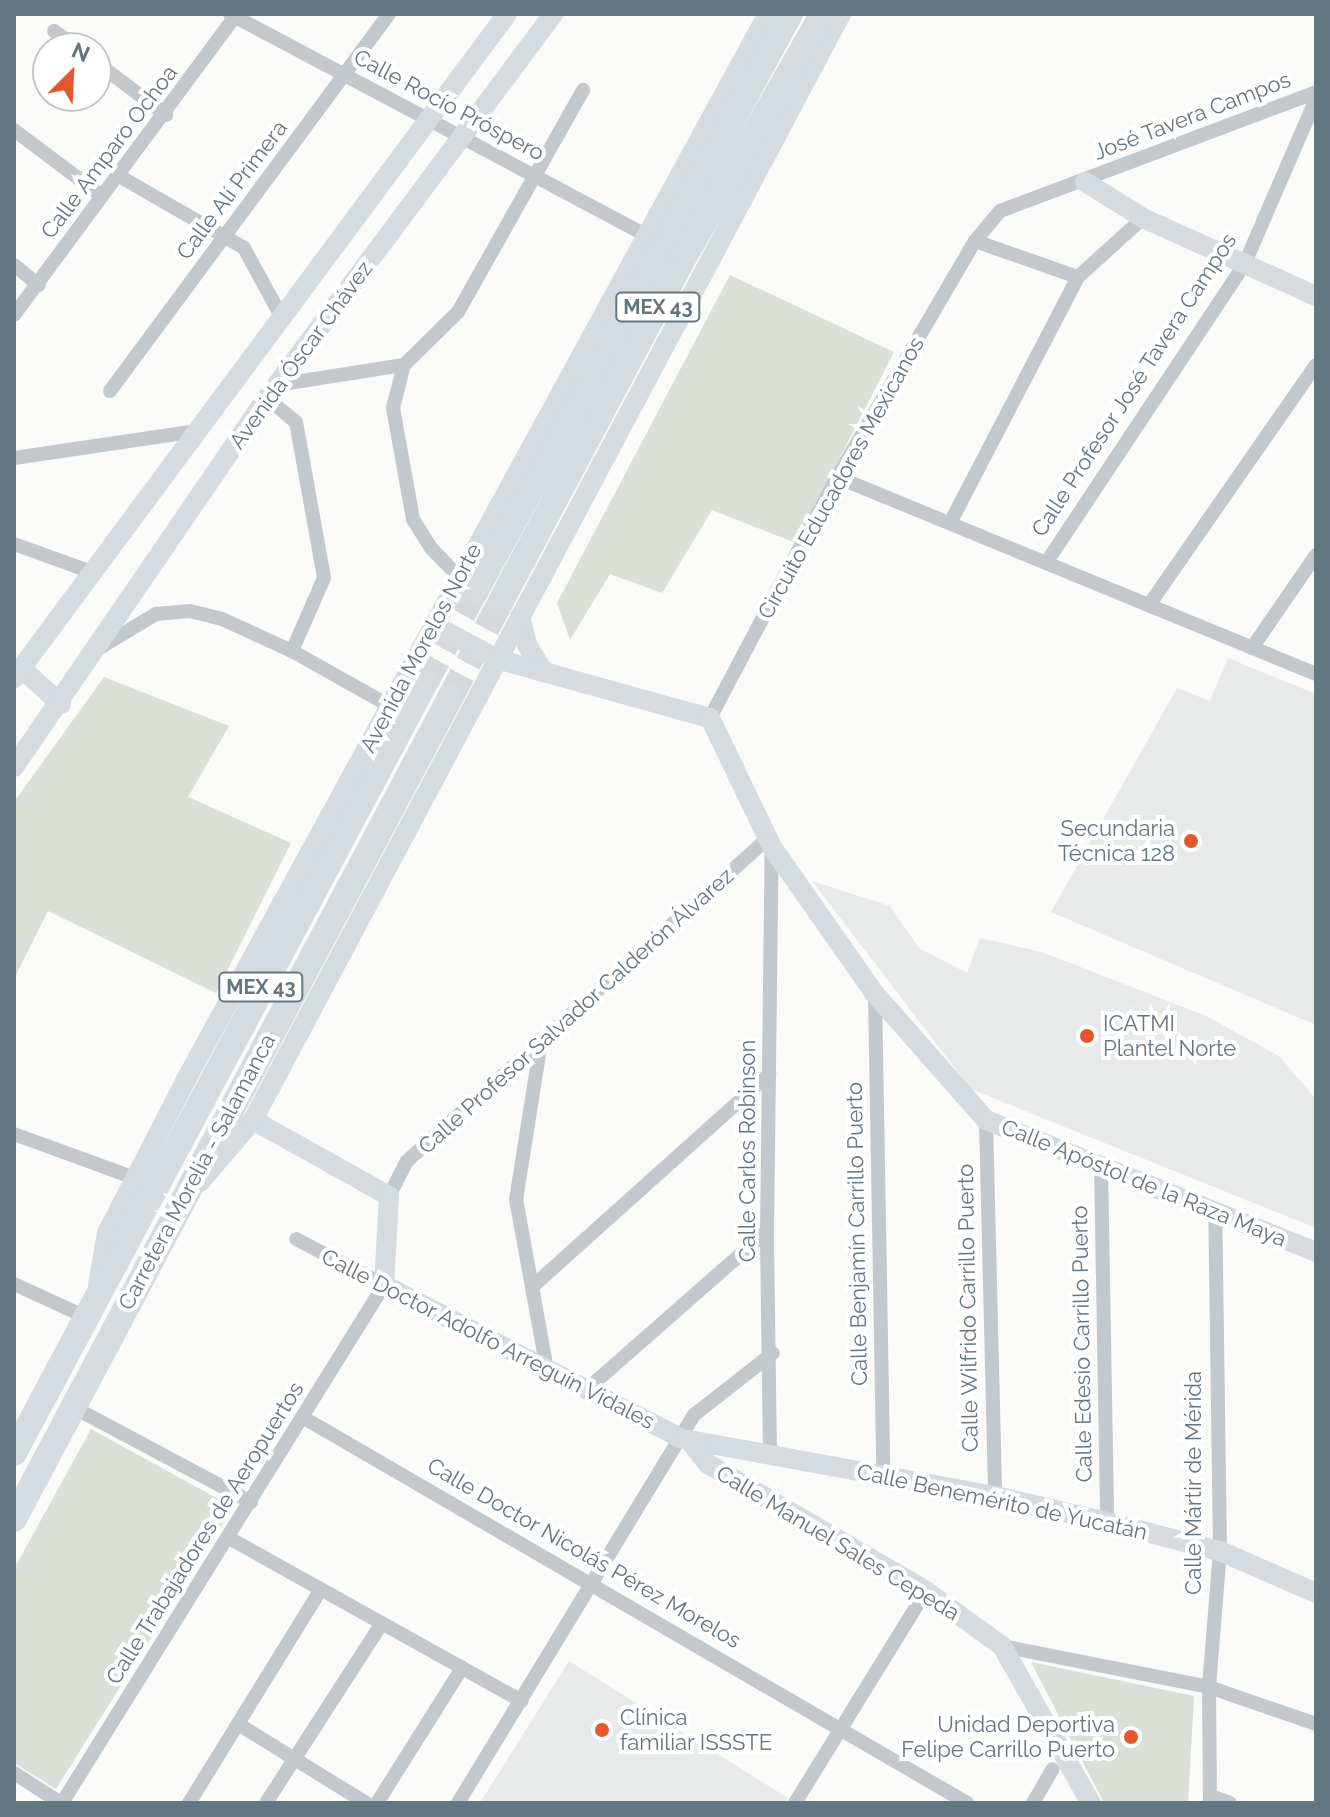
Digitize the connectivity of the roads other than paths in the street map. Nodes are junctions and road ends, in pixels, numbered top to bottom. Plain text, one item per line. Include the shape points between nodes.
1 (389, 14) edge
2 (507, 14) edge
3 (553, 14) edge
4 (768, 14) edge
5 (790, 14) edge
6 (823, 14) edge
7 (841, 14) edge
8 (234, 15) edge
9 (112, 74) edge
10 (346, 75) junction
11 (583, 90) dead end
12 (1316, 92) edge
13 (1316, 99) edge
14 (166, 115) junction
15 (429, 119) junction
16 (14, 130) edge
17 (462, 137) junction
18 (535, 175) junction
19 (119, 176) junction
20 (1085, 182) junction
21 (102, 196) junction
22 (1143, 218) junction
23 (226, 234) junction
24 (648, 236) junction
25 (975, 241) junction
26 (1245, 263) junction
27 (14, 265) edge
28 (1078, 277) junction
29 (39, 285) junction
30 (1316, 296) edge
31 (14, 315) edge
32 (281, 316) junction
33 (404, 365) junction
34 (1316, 365) edge
35 (110, 391) dead end
36 (272, 392) junction
37 (197, 431) junction
38 (14, 458) edge
39 (837, 477) junction
40 (950, 523) junction
41 (14, 544) edge
42 (1316, 555) edge
43 (1046, 563) junction
44 (89, 571) junction
45 (468, 583) junction
46 (1149, 605) junction
47 (510, 610) junction
48 (434, 625) junction
49 (101, 647) junction
50 (1252, 648) junction
51 (292, 651) junction
52 (497, 659) junction
53 (544, 672) junction
54 (18, 673) edge
55 (1316, 674) edge
56 (425, 683) tunnel mouth
57 (450, 698) tunnel mouth
58 (61, 704) junction
59 (390, 706) junction
60 (710, 718) junction
61 (14, 767) edge
62 (770, 842) junction
63 (875, 994) junction
64 (541, 1042) junction
65 (769, 1074) junction
66 (253, 1120) junction
67 (986, 1120) junction
68 (14, 1134) edge
69 (1101, 1165) junction
70 (135, 1178) junction
71 (389, 1196) junction
72 (183, 1199) junction
73 (1215, 1211) junction
74 (767, 1231) junction
75 (296, 1239) dead end
76 (1316, 1252) edge
77 (14, 1284) edge
78 (384, 1285) junction
79 (532, 1287) junction
80 (97, 1291) junction
81 (84, 1316) junction
82 (773, 1353) junction
83 (547, 1369) junction
84 (585, 1391) junction
85 (73, 1407) junction
86 (304, 1418) junction
87 (18, 1438) edge
88 (685, 1439) junction
89 (770, 1455) junction
90 (883, 1474) junction
91 (995, 1496) junction
92 (251, 1502) junction
93 (14, 1519) edge
94 (1107, 1522) junction
95 (229, 1538) junction
96 (1220, 1551) junction
97 (593, 1583) junction
98 (321, 1589) junction
99 (926, 1591) junction
100 (1316, 1593) edge
101 (382, 1623) junction
102 (1002, 1646) junction
103 (462, 1668) junction
104 (1209, 1687) junction
105 (522, 1701) junction
106 (238, 1724) junction
107 (1316, 1724) edge
108 (842, 1727) junction
109 (295, 1759) junction
110 (1053, 1769) dead end
111 (14, 1773) edge
112 (1210, 1800) edge
113 (62, 1803) edge
114 (189, 1803) edge
115 (266, 1803) edge
116 (366, 1803) edge
117 (377, 1803) edge
118 (458, 1803) edge
119 (795, 1803) edge
120 (967, 1803) edge
121 (1033, 1803) edge
122 (1091, 1803) edge
123 (1230, 1803) edge

1 - 10 street, Calle Alí Primera
2 - 15 street, Avenida Óscar Chávez
3 - 17 street, Avenida Óscar Chávez
4 - 24 street, Avenida Morelos Norte
5 - 45 highway, MEX 43
6 - 47 highway, MEX 43 via 687,252
7 - 47 street
8 - 10 street, Calle Rocío Próspero
8 - 14 street, Calle Amparo Ochoa
9 - 14 street
10 - 15 street, Calle Rocío Próspero
10 - 23 street, Calle Alí Primera
11 - 18 street
12 - 20 street, José Tavera Campos
13 - 26 street, Calle Profesor José Tavera Campos
14 - 19 street, Calle Amparo Ochoa
15 - 17 street, Calle Rocío Próspero
15 - 32 street, Avenida Óscar Chávez
16 - 21 street
17 - 18 street, Calle Rocío Próspero
17 - 36 street, Avenida Óscar Chávez
18 - 24 street, Calle Rocío Próspero
18 - 33 street via 458,312
19 - 21 street, Calle Amparo Ochoa
19 - 23 street
20 - 22 street
20 - 25 street, Circuito Educadores Mexicanos via 1000,211
21 - 29 street, Calle Amparo Ochoa
22 - 26 street
22 - 28 street
23 - 32 street via 244,248
23 - 35 street, Calle Alí Primera
24 - 45 street, Avenida Morelos Norte
25 - 28 street
25 - 39 street, Circuito Educadores Mexicanos
26 - 30 street
26 - 43 street, Calle Profesor José Tavera Campos
27 - 29 street
28 - 40 street
29 - 31 street, Calle Amparo Ochoa
32 - 37 street, Avenida Óscar Chávez
33 - 36 street
33 - 45 street via 393,408 413,519 431,548
34 - 46 street
36 - 49 street, Avenida Óscar Chávez
36 - 51 street via 296,422 324,578
37 - 38 street
37 - 44 street, Avenida Óscar Chávez
39 - 40 street
39 - 60 street, Circuito Educadores Mexicanos
40 - 43 street
41 - 44 street
42 - 50 street
43 - 46 street
44 - 54 street, Avenida Óscar Chávez
45 - 48 street, Avenida Morelos Norte
46 - 50 street
47 - 52 street
47 - 53 street
48 - 52 street
48 - 59 street, Avenida Morelos Norte
49 - 51 street via 156,614 190,611 222,619
49 - 58 street, Avenida Óscar Chávez
50 - 55 street
51 - 59 street
52 - 53 street
52 - 66 street
53 - 60 street
54 - 58 street
56 - 80 highway, Carretera Morelia - Salamanca / MEX 43
57 - 72 highway, Carretera Morelia - Salamanca / MEX 43
58 - 61 street, Avenida Óscar Chávez
59 - 70 street, Avenida Morelos Norte
60 - 62 street, Calle Apóstol de la Raza Maya
62 - 63 street, Calle Apóstol de la Raza Maya
62 - 64 street, Calle Profesor Salvador Calderón Álvarez
62 - 65 street, Calle Carlos Robinson
63 - 67 street, Calle Apóstol de la Raza Maya
63 - 90 street, Calle Benjamín Carrillo Puerto
64 - 71 street, Calle Profesor Salvador Calderón Álvarez via 407,1161
64 - 79 street via 516,1199
65 - 74 street, Calle Carlos Robinson
65 - 79 street
66 - 71 street
66 - 72 street via 234,1148
67 - 69 street, Calle Apóstol de la Raza Maya
67 - 91 street, Calle Wilfrido Carrillo Puerto
68 - 70 street
69 - 73 street, Calle Apóstol de la Raza Maya
69 - 94 street, Calle Edesio Carrillo Puerto
70 - 80 street, Avenida Morelos Norte via 107,1233
71 - 78 street, Calle Profesor Salvador Calderón Álvarez
72 - 85 highway, Carretera Morelia - Salamanca / MEX 43
73 - 76 street, Calle Apóstol de la Raza Maya
73 - 96 street, Calle Mártir de Mérida
74 - 82 street, Calle Carlos Robinson
74 - 84 street
75 - 78 street, Calle Doctor Adolfo Arreguín Vidales
77 - 81 street
78 - 83 street, Calle Doctor Adolfo Arreguín Vidales
78 - 86 street, Calle Trabajadores de Aeropuertos
79 - 83 street
80 - 81 highway, Carretera Morelia - Salamanca / MEX 43
81 - 87 highway, Carretera Morelia - Salamanca / MEX 43
82 - 88 street via 706,1401
82 - 89 street, Calle Carlos Robinson
83 - 84 street, Calle Doctor Adolfo Arreguín Vidales
84 - 88 street, Calle Doctor Adolfo Arreguín Vidales
85 - 92 street
85 - 93 highway, Carretera Morelia - Salamanca / MEX 43
86 - 92 street, Calle Trabajadores de Aeropuertos
86 - 97 street, Calle Doctor Nicolás Pérez Morelos
88 - 89 street, Calle Benemérito de Yucatán
88 - 97 street
88 - 99 street, Calle Manuel Sales Cepeda via 708,1464
89 - 90 street, Calle Benemérito de Yucatán
90 - 91 street, Calle Benemérito de Yucatán
91 - 94 street, Calle Benemérito de Yucatán
92 - 95 street, Calle Trabajadores de Aeropuertos
94 - 96 street, Calle Benemérito de Yucatán
95 - 98 street
95 - 113 street, Calle Trabajadores de Aeropuertos
96 - 100 street, Calle Benemérito de Yucatán
96 - 104 street, Calle Mártir de Mérida
97 - 105 street
97 - 108 street, Calle Doctor Nicolás Pérez Morelos
98 - 101 street
98 - 106 street
99 - 102 street, Calle Manuel Sales Cepeda
99 - 108 street
101 - 103 street
101 - 109 street
102 - 104 street, Calle Manuel Sales Cepeda
102 - 122 street
103 - 105 street
103 - 117 street
104 - 107 street, Calle Manuel Sales Cepeda
104 - 112 street, Calle Mártir de Mérida
105 - 118 street
106 - 109 street
106 - 114 street
108 - 119 street
108 - 120 street, Calle Doctor Nicolás Pérez Morelos
109 - 115 street
109 - 116 street
110 - 121 street
111 - 113 street
112 - 123 street

